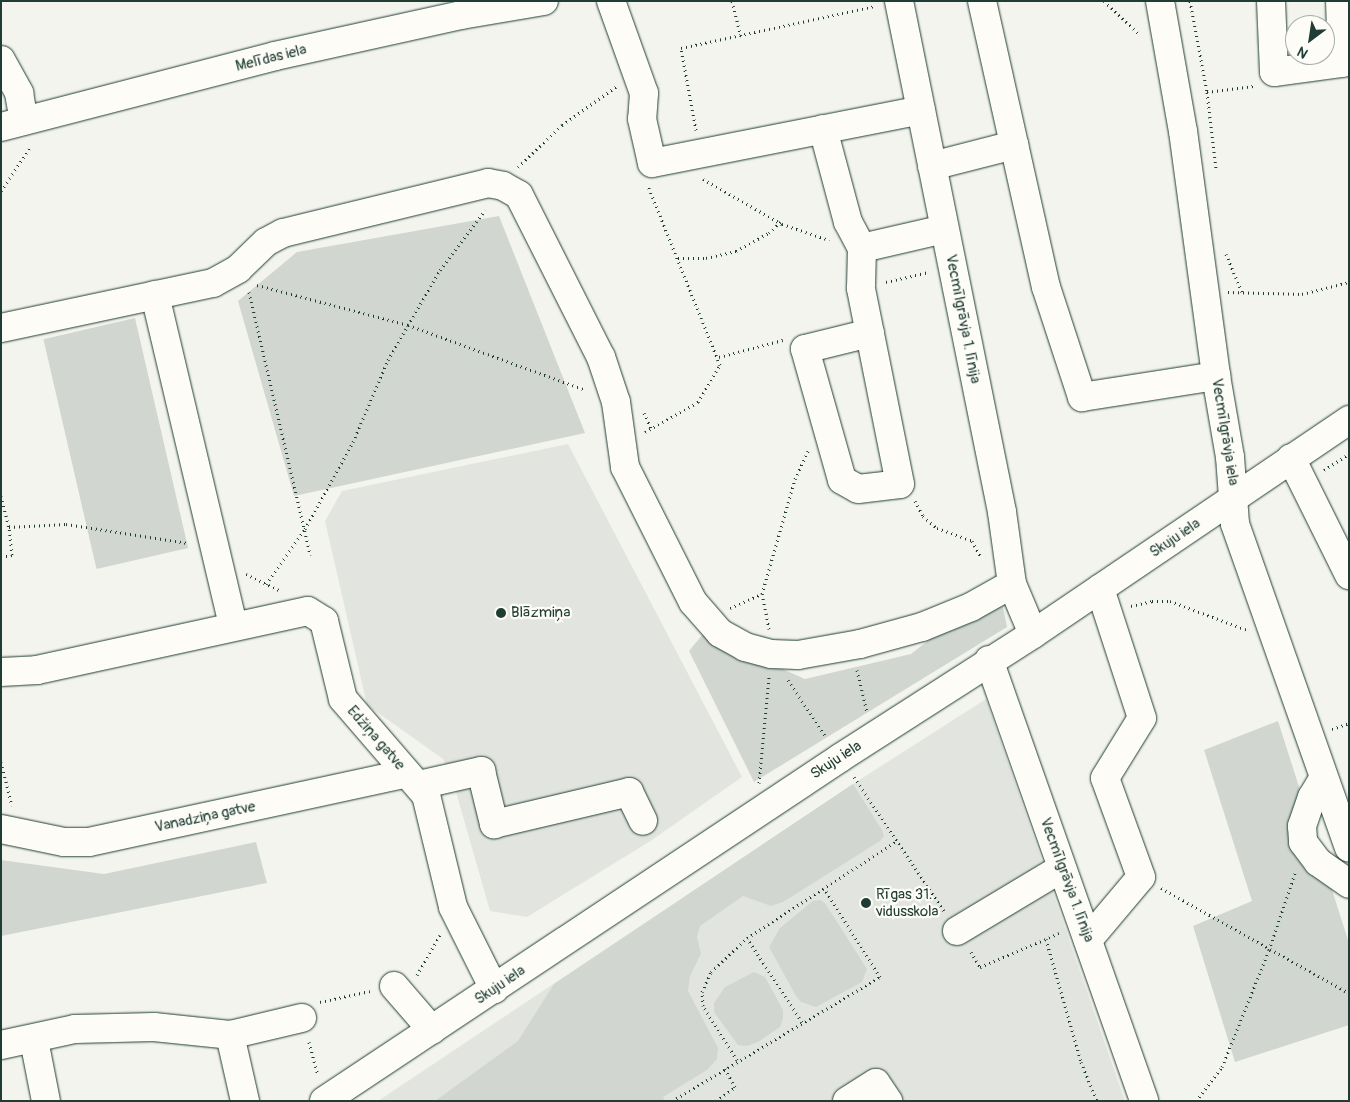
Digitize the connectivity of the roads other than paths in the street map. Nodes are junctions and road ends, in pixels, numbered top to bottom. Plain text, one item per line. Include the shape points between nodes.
1 (544, 1) edge
2 (611, 1) edge
3 (982, 1) edge
4 (1160, 1) edge
5 (1270, 1) edge
6 (1340, 1) edge
7 (889, 3) edge
8 (460, 8) edge
9 (1, 60) edge
10 (921, 110) junction
11 (20, 122) edge
12 (823, 129) junction
13 (1014, 145) junction
14 (932, 166) junction
15 (944, 229) junction
16 (862, 248) junction
17 (155, 295) junction
18 (1, 328) edge
19 (870, 332) junction
20 (1216, 376) junction
21 (1349, 420) edge
22 (1291, 458) junction
23 (1236, 498) junction
24 (1349, 575) edge
25 (1012, 584) junction
26 (1100, 589) junction
27 (233, 626) junction
28 (1033, 634) junction
29 (989, 660) junction
30 (1, 672) edge
31 (413, 779) junction
32 (1323, 779) junction
33 (7, 819) edge
34 (643, 821) dead end
35 (1349, 848) edge
36 (1062, 868) junction
37 (1349, 884) edge
38 (957, 931) road end
39 (1085, 931) junction
40 (394, 986) road end
41 (494, 989) junction
42 (302, 1018) road end
43 (432, 1030) junction
44 (230, 1035) junction
45 (34, 1040) junction
46 (1, 1045) edge
47 (322, 1093) edge
48 (46, 1101) edge
49 (245, 1101) edge
50 (847, 1101) edge
51 (888, 1101) edge
52 (1144, 1101) edge

1 - 8 street, Melīdas iela
2 - 12 street via 644,93 642,119 652,163
3 - 13 street
4 - 20 street, Vecmīlgrāvja iela via 1183,131
5 - 6 street via 1274,72 1342,63
7 - 10 street, Vecmīlgrāvja 1. līnija
8 - 11 street, Melīdas iela
9 - 11 street via 19,93
10 - 12 street
10 - 14 street, Vecmīlgrāvja 1. līnija
12 - 16 street via 848,222
13 - 14 street
13 - 20 street via 1046,287 1082,397
14 - 15 street, Vecmīlgrāvja 1. līnija
15 - 16 street
15 - 25 street, Vecmīlgrāvja 1. līnija via 1002,512
16 - 19 street via 862,288
17 - 18 street
17 - 25 street via 237,278 266,242 283,233 512,180 601,357 616,402 625,467 693,602 720,633 771,654 798,655 922,627 971,607
17 - 27 street
19 - 19 street via 900,484 858,489 842,480 806,349
20 - 23 street, Vecmīlgrāvja iela
21 - 22 street, Skuju iela
22 - 23 street, Skuju iela
22 - 24 street
23 - 26 street, Skuju iela
23 - 32 street, Vecmīlgrāvja iela via 1235,524
25 - 28 street, Vecmīlgrāvja 1. līnija
26 - 28 street, Skuju iela
26 - 39 street via 1142,718 1105,778 1141,877
27 - 30 street, Edžiņa gatve via 37,670
27 - 31 street, Edžiņa gatve via 308,611 324,621 343,699
28 - 29 street, Skuju iela
29 - 36 street, Vecmīlgrāvja 1. līnija
29 - 41 street, Skuju iela
31 - 33 street, Vanadziņa gatve via 89,842 64,842
31 - 34 street, Vanadziņa gatve via 481,771 494,824 629,792
31 - 41 street, Edžiņa gatve via 426,795 453,907
32 - 35 street, Vecmīlgrāvja iela
32 - 37 street via 1312,797 1302,826 1303,842 1318,862
36 - 38 street
36 - 39 street, Vecmīlgrāvja 1. līnija
39 - 52 street, Vecmīlgrāvja 1. līnija
40 - 43 street
41 - 43 street, Skuju iela
42 - 44 street
43 - 47 street, Skuju iela
44 - 45 street via 154,1026 74,1029
44 - 49 street
45 - 46 street
45 - 48 street
50 - 51 street via 876,1083

